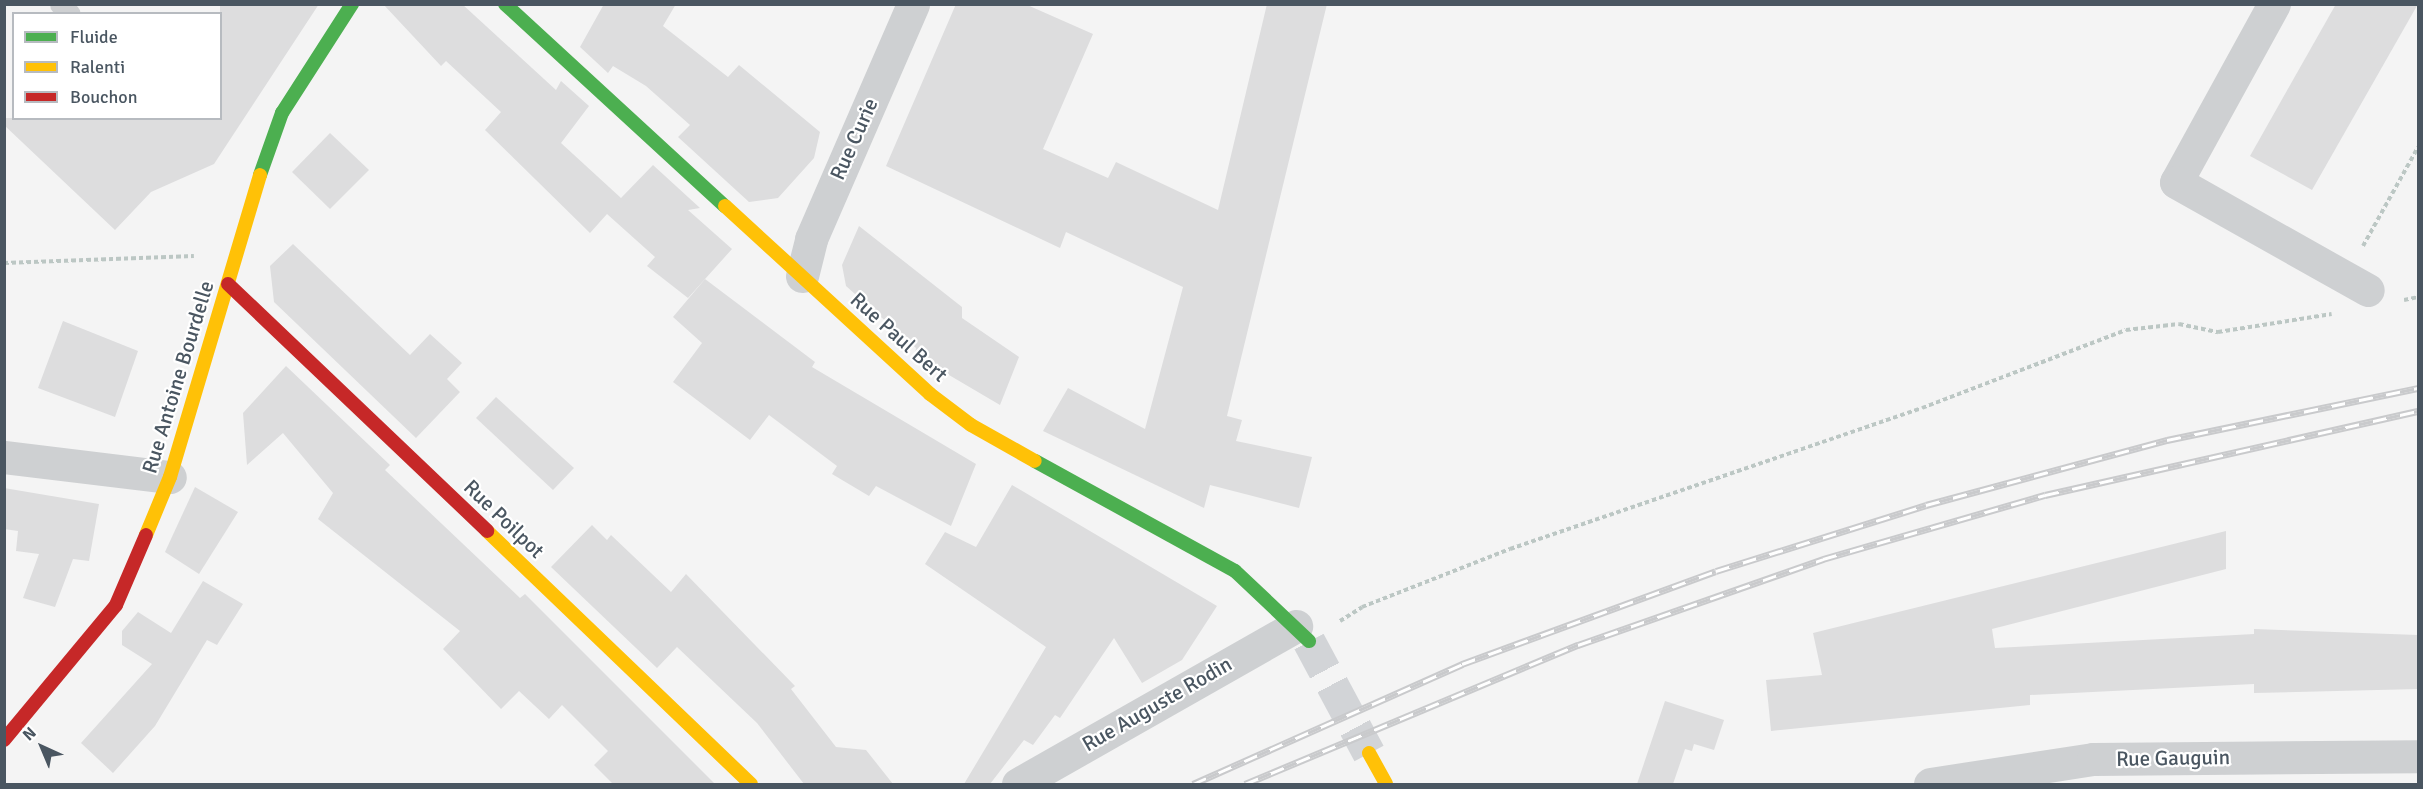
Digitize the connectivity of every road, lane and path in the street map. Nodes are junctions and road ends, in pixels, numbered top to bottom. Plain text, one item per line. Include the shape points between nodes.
1 (352, 4) edge
2 (505, 4) edge
3 (913, 4) edge
4 (2274, 4) edge
5 (2418, 147) edge
6 (237, 254) junction
7 (4, 263) edge
8 (802, 276) junction
9 (228, 284) junction
10 (2368, 290) junction
11 (2418, 297) edge
12 (2335, 313) dead end
13 (4, 457) edge
14 (170, 477) junction
15 (1303, 633) junction
16 (4, 740) edge
17 (1369, 753) tunnel mouth
18 (2418, 756) edge
19 (2090, 772) edge
20 (751, 784) edge
21 (1018, 784) edge
22 (1386, 784) edge
23 (1930, 784) edge

1 - 6 street, Rue Antoine Bourdelle via 282,113
2 - 8 street, Rue Paul Bert
3 - 8 street, Rue Curie via 811,238
4 - 10 street via 2176,182
5 - 10 path
6 - 7 path
6 - 9 street, Rue Antoine Bourdelle
8 - 15 street, Rue Paul Bert via 887,357 971,424 1235,571
9 - 14 street, Rue Antoine Bourdelle
9 - 20 street, Rue Poilpot
10 - 11 path
12 - 15 path via 2259,329 2218,332 2180,324 2126,330 1922,408 1510,549
13 - 14 street
14 - 16 street, Rue Antoine Bourdelle via 116,605
15 - 21 street, Rue Auguste Rodin
17 - 22 street
18 - 19 street, Rue Gauguin
19 - 23 street, Rue Gauguin

